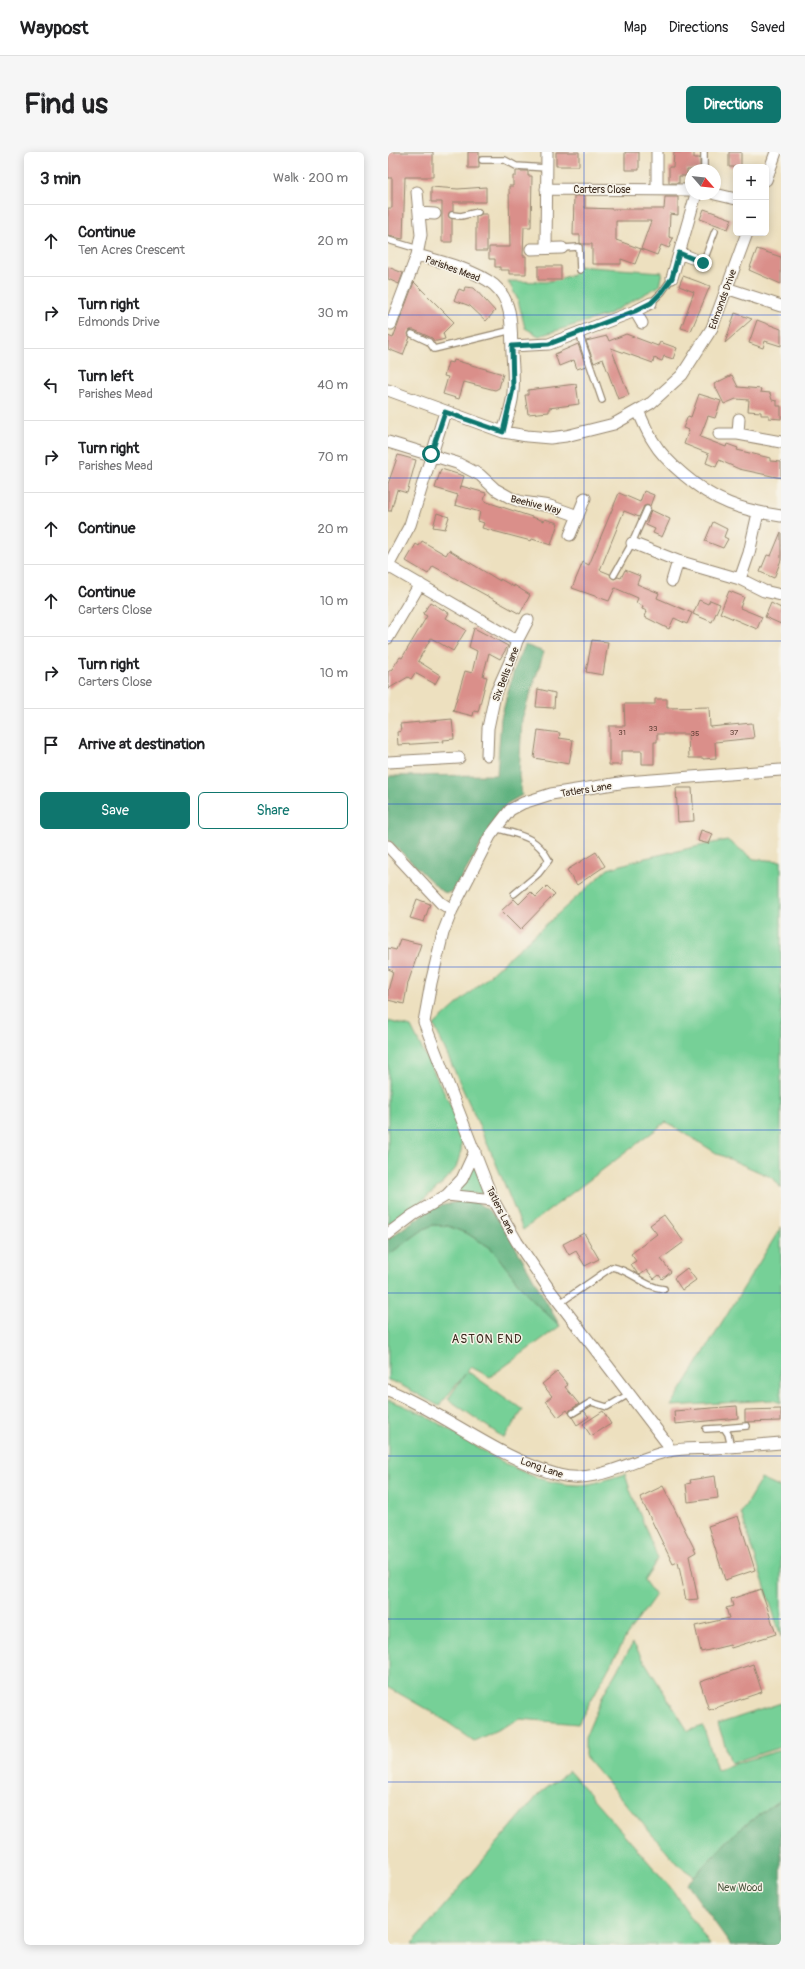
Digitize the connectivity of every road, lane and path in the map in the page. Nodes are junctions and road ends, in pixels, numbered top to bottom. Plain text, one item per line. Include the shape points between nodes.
1 (547, 152) edge
2 (657, 152) edge
3 (704, 152) edge
4 (776, 152) edge
5 (482, 160) dead end
6 (704, 164) edge
7 (546, 168) junction
8 (769, 172) edge
9 (546, 189) junction
10 (657, 190) junction
11 (685, 190) edge
12 (417, 192) dead end
13 (721, 195) edge
14 (733, 198) edge
15 (694, 200) edge
16 (419, 212) junction
17 (478, 212) dead end
18 (438, 214) dead end
19 (452, 215) dead end
20 (715, 231) dead end
21 (746, 236) edge
22 (388, 240) edge
23 (546, 248) junction
24 (562, 248) joint
25 (531, 249) dead end
26 (417, 252) junction
27 (679, 253) junction
28 (692, 258) joint
29 (580, 270) dead end
30 (672, 278) joint
31 (726, 288) junction
32 (651, 303) joint
33 (781, 306) edge
34 (392, 310) edge
35 (635, 311) junction
36 (642, 323) dead end
37 (391, 324) dead end
38 (512, 330) junction
39 (579, 333) junction
40 (412, 334) dead end
41 (512, 346) junction
42 (388, 390) edge
43 (602, 400) dead end
44 (638, 411) junction
45 (445, 412) junction
46 (740, 419) dead end
47 (503, 432) junction
48 (720, 434) dead end
49 (738, 434) junction
50 (388, 442) edge
51 (781, 442) edge
52 (431, 454) junction
53 (585, 498) dead end
54 (647, 509) dead end
55 (758, 512) junction
56 (578, 516) junction
57 (781, 516) edge
58 (570, 535) dead end
59 (632, 543) junction
60 (678, 561) junction
61 (388, 566) edge
62 (614, 575) dead end
63 (740, 579) junction
64 (672, 581) dead end
65 (420, 584) junction
66 (781, 595) edge
67 (528, 620) dead end
68 (388, 638) edge
69 (517, 641) junction
70 (486, 755) dead end
71 (459, 758) dead end
72 (388, 762) edge
73 (781, 770) edge
74 (496, 828) junction
75 (388, 846) edge
76 (514, 894) dead end
77 (452, 910) junction
78 (475, 1151) junction
79 (447, 1195) junction
80 (494, 1200) junction
81 (388, 1234) edge
82 (664, 1289) dead end
83 (560, 1303) junction
84 (388, 1390) edge
85 (629, 1394) junction
86 (573, 1413) dead end
87 (747, 1426) dead end
88 (724, 1428) junction
89 (706, 1429) dead end
90 (781, 1443) edge
91 (731, 1447) junction
92 (670, 1451) junction

1 - 7 street
2 - 10 street
3 - 6 lane
4 - 8 street
5 - 7 lane via 505,160 516,166
7 - 9 street
9 - 10 street, Carters Close
9 - 23 street
10 - 11 street, Carters Close
12 - 16 street, Parishes Mead
13 - 14 street
15 - 27 street
16 - 18 street
16 - 26 street, Parishes Mead via 421,235
17 - 19 lane
20 - 28 lane via 703,263
21 - 31 street, Edmonds Drive
22 - 26 lane
23 - 24 street
23 - 25 street
24 - 29 lane via 579,247
26 - 34 street, Parishes Mead
26 - 38 street, Parishes Mead via 476,275 493,285 507,305
27 - 28 street
27 - 30 street
30 - 32 lane
31 - 33 street
31 - 44 street, Edmonds Drive via 712,328 682,375 662,395
32 - 35 street
34 - 37 street, Parishes Mead
35 - 36 street
35 - 39 street
38 - 40 lane via 434,349 429,342
38 - 41 street, Parishes Mead
39 - 41 street via 549,344
39 - 43 lane
41 - 47 street, Parishes Mead via 513,389
42 - 45 street, Edmonds Drive
44 - 47 street, Edmonds Drive via 614,424 566,436 542,437
44 - 55 street via 653,442 662,454 697,487 726,504
45 - 47 street, Edmonds Drive
45 - 52 street
46 - 49 street
48 - 49 street
49 - 51 street
50 - 52 street, Beehive Way
52 - 56 street, Beehive Way via 469,468 503,495 522,502 550,506
52 - 61 street via 410,525
53 - 56 street
54 - 59 lane
55 - 57 street
55 - 63 street via 750,553
56 - 58 street
59 - 60 street
59 - 62 lane
60 - 63 street
60 - 64 street
61 - 65 street, Six Bells Lane
63 - 66 street via 764,591
65 - 68 street
65 - 69 street, Six Bells Lane
67 - 69 street, Six Bells Lane
69 - 70 street, Six Bells Lane via 495,695 489,721
71 - 72 street
73 - 74 street, Tatlers Lane via 626,782 551,794 510,810
74 - 76 lane via 530,838 542,848 549,860 538,874
74 - 77 street, Tatlers Lane
75 - 77 street via 441,903
77 - 78 street, Tatlers Lane via 442,933 424,1022
78 - 79 street via 462,1179
78 - 80 street, Tatlers Lane
79 - 80 street
79 - 81 street via 412,1215
80 - 83 street, Tatlers Lane via 517,1242
82 - 83 lane via 656,1288 623,1268 612,1267
83 - 85 street, Tatlers Lane
84 - 92 street, Long Lane via 434,1412 507,1455 559,1475 582,1478
85 - 86 lane via 607,1407 591,1402
85 - 92 street, Tatlers Lane via 666,1442
87 - 88 lane
88 - 89 lane
88 - 91 lane
90 - 91 street, Long Lane
91 - 92 street, Long Lane

